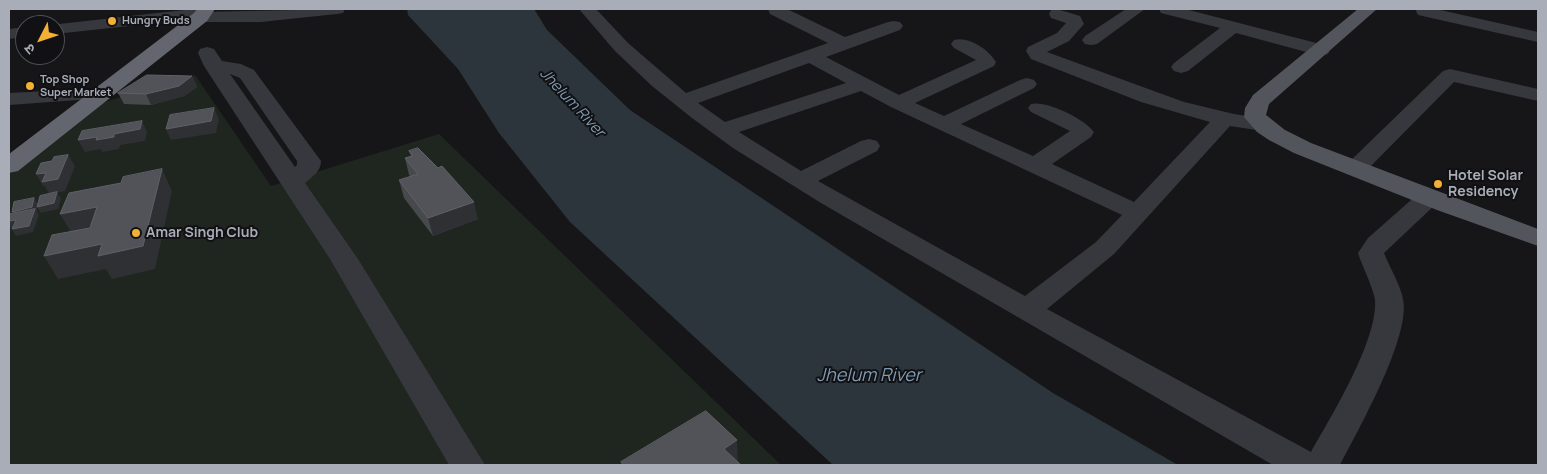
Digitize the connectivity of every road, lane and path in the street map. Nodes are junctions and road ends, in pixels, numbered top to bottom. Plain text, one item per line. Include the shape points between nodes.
1 (337, 9) edge
2 (587, 9) edge
3 (1137, 9) edge
4 (1167, 9) edge
5 (1368, 9) edge
6 (776, 10) edge
7 (199, 12) edge
8 (1424, 12) dead end
9 (1057, 14) dead end
10 (894, 26) dead end
11 (1233, 26) junction
12 (65, 28) edge
13 (1538, 37) edge
14 (1091, 40) dead end
15 (844, 44) junction
16 (960, 44) dead end
17 (1321, 50) junction
18 (810, 56) junction
19 (210, 60) dead end
20 (1181, 67) dead end
21 (863, 84) junction
22 (1027, 84) dead end
23 (84, 95) junction
24 (1538, 95) edge
25 (9, 99) edge
26 (684, 101) junction
27 (898, 103) junction
28 (1038, 108) dead end
29 (1224, 120) junction
30 (944, 124) junction
31 (1263, 125) junction
32 (724, 130) junction
33 (869, 146) dead end
34 (9, 150) edge
35 (1036, 165) junction
36 (9, 166) edge
37 (1355, 169) junction
38 (800, 180) junction
39 (1428, 198) junction
40 (1137, 212) junction
41 (1538, 238) edge
42 (1026, 310) junction
43 (467, 465) edge
44 (1303, 465) edge
45 (1322, 465) edge

1 - 7 street via 261,17
2 - 26 street via 621,47
3 - 14 street
4 - 11 street
5 - 17 main road
6 - 15 street
7 - 12 street
7 - 23 highway
7 - 36 highway
8 - 13 street
9 - 29 street via 1074,20 1075,24 1062,37 1035,51 1038,55 1137,93
10 - 15 street
11 - 17 street
11 - 20 street
15 - 18 street
16 - 27 street via 987,62
17 - 31 main road via 1261,100 1255,117
18 - 21 street
18 - 26 street
19 - 43 street via 344,259
21 - 27 street
21 - 32 street
22 - 30 street
23 - 25 street
23 - 34 highway
24 - 37 street via 1450,75
26 - 32 street
27 - 30 street
28 - 35 street via 1083,132
29 - 31 street
29 - 40 street
30 - 35 street
31 - 37 main road via 1286,140
32 - 38 street
33 - 38 street
35 - 40 street
37 - 39 main road
38 - 42 street
39 - 41 main road
39 - 45 street via 1371,252 1390,300 1386,328 1357,401
40 - 42 street via 1105,248
42 - 44 street

